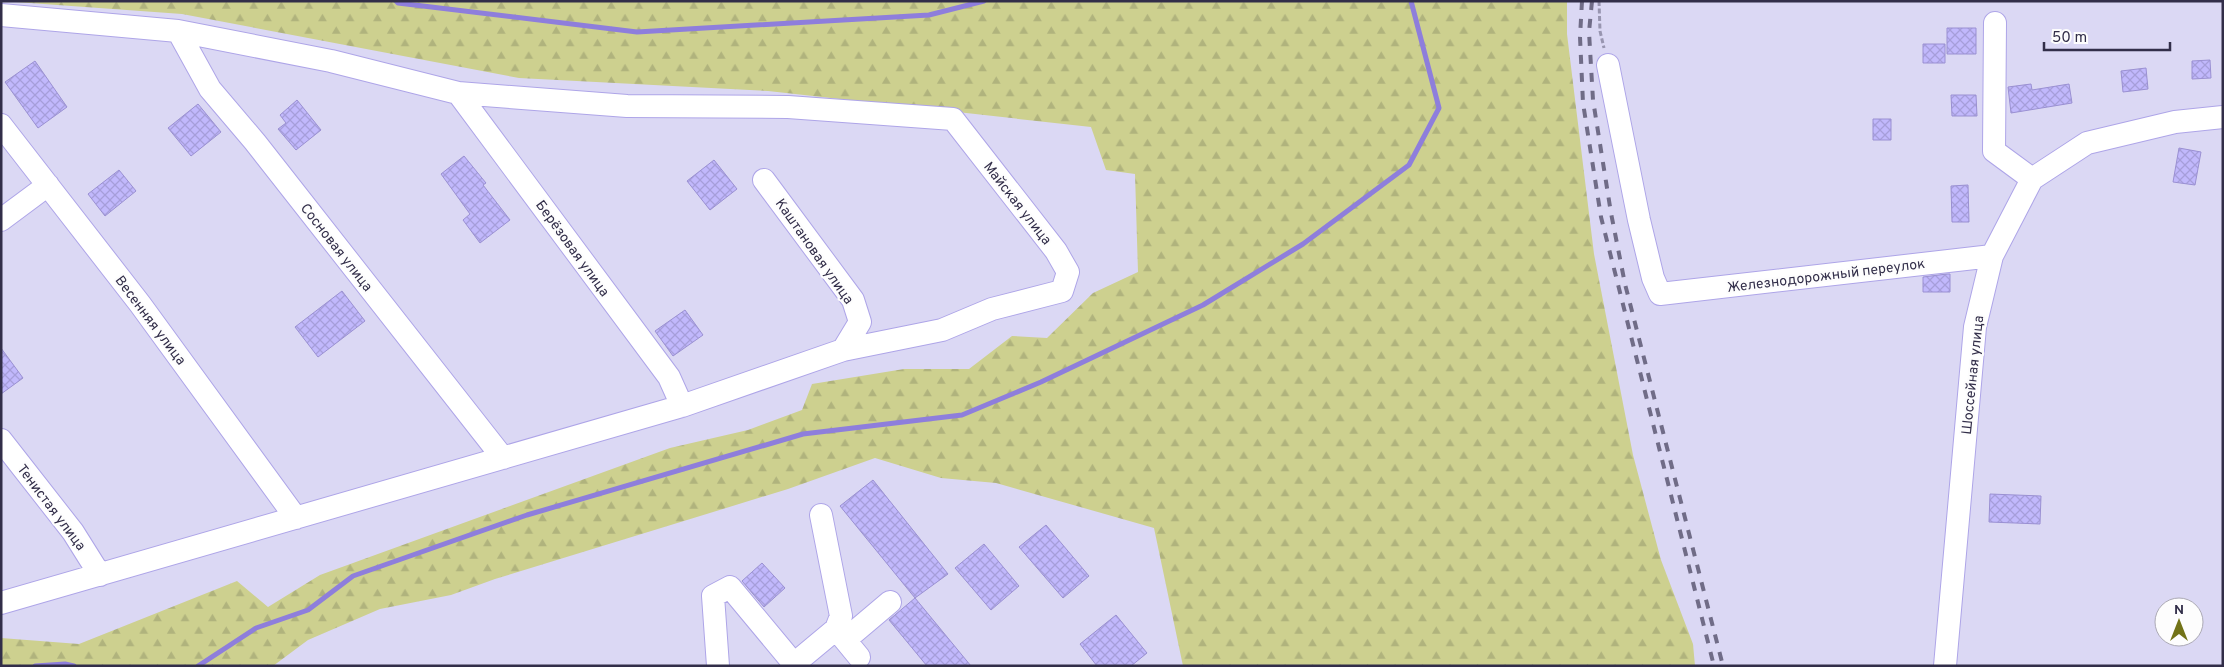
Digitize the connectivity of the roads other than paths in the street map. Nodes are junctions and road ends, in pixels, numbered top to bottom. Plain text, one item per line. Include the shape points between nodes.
1 (1, 15) edge
2 (1995, 23) dead end
3 (178, 31) junction
4 (1608, 65) road end
5 (458, 93) junction
6 (2223, 118) edge
7 (1, 125) edge
8 (2032, 179) junction
9 (764, 180) dead end
10 (48, 185) junction
11 (1, 220) edge
12 (1992, 256) junction
13 (843, 350) junction
14 (682, 406) junction
15 (1, 440) edge
16 (503, 458) junction
17 (821, 515) dead end
18 (296, 518) junction
19 (100, 575) junction
20 (890, 602) dead end
21 (1, 603) edge
22 (846, 642) junction
23 (795, 665) edge
24 (718, 666) edge
25 (1945, 666) edge

1 - 3 street
2 - 8 street via 1994,151
3 - 5 street via 331,61
3 - 16 street, Сосновая улица via 210,89 261,149
4 - 12 street, Железнодорожный переулок via 1638,220 1660,294
5 - 13 street, Майская улица via 626,106 788,108 953,119 1056,251 1068,272 1062,292 992,309 942,330
5 - 14 street, Берёзовая улица via 669,377
6 - 8 street, Шоссейная улица via 2175,122 2087,143
7 - 10 street, Весенняя улица
8 - 12 street, Шоссейная улица
9 - 13 street, Каштановая улица via 853,300 860,322
10 - 11 street
10 - 18 street, Весенняя улица via 140,304
12 - 25 street, Шоссейная улица via 1976,327
13 - 14 street
14 - 16 street
15 - 19 street, Тенистая улица via 73,532
16 - 18 street
17 - 22 street
18 - 19 street
19 - 21 street
20 - 22 street
22 - 23 street
23 - 24 street via 730,587 713,596

